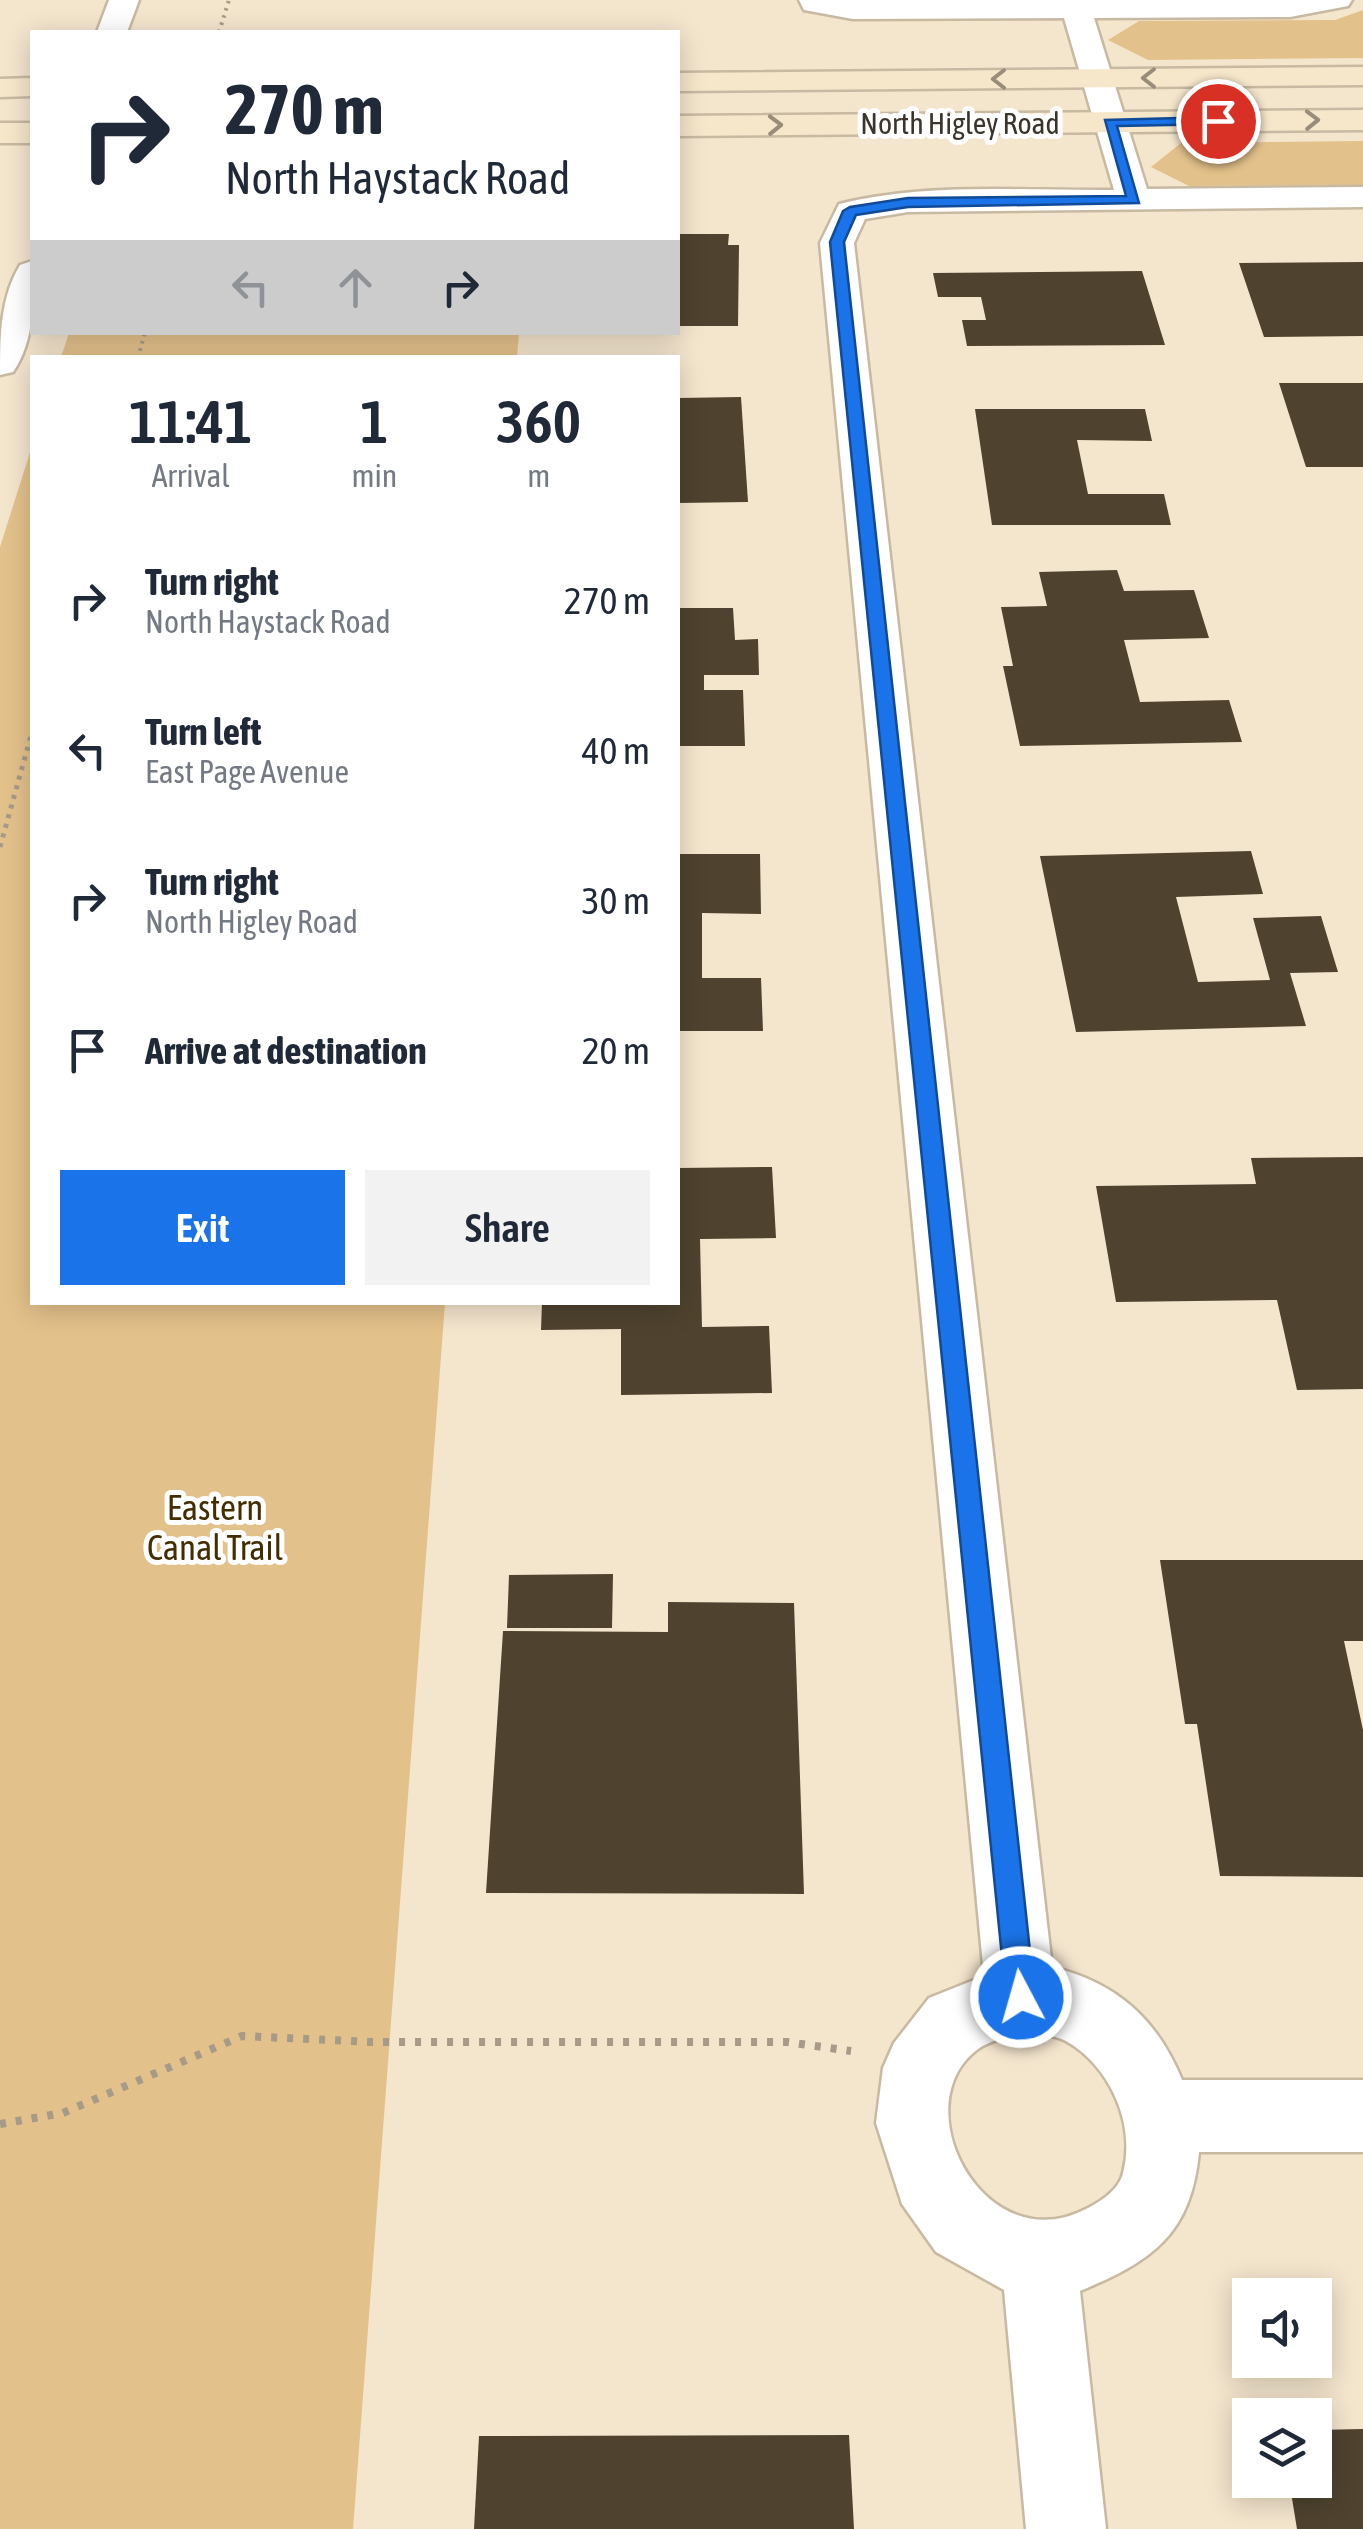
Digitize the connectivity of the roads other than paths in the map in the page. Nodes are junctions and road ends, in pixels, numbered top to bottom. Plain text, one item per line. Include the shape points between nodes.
1 (124, 0) edge
2 (1337, 0) edge
3 (814, 2) edge
4 (1076, 9) junction
5 (113, 30) edge
6 (1363, 76) edge
7 (1097, 78) junction
8 (680, 82) edge
9 (30, 87) edge
10 (0, 88) edge
11 (1363, 120) edge
12 (1109, 122) junction
13 (680, 126) edge
14 (30, 132) edge
15 (0, 133) edge
16 (1363, 197) edge
17 (1134, 200) junction
18 (30, 278) edge
19 (0, 364) edge
20 (1021, 1997) junction
21 (1160, 2116) junction
22 (1363, 2116) edge
23 (1038, 2262) junction
24 (1066, 2529) edge

1 - 5 street
2 - 4 street via 1290,8
3 - 4 street via 853,10
4 - 7 street
6 -> 7 main road, North Higley Road
7 -> 8 main road, North Higley Road
7 - 12 street
9 - 10 main road
12 -> 11 main road, North Higley Road
13 -> 12 main road, North Higley Road
12 - 17 street
14 - 15 main road
16 - 17 street
17 - 20 street via 908,202 850,211 837,242
18 - 19 street
20 - 21 street via 1057,2002 1093,2018 1124,2044
20 - 23 street via 990,2002 939,2035 921,2061 910,2102 912,2146 930,2189 957,2224 996,2250
21 - 22 street
21 - 23 street via 1162,2154 1154,2190 1136,2222 1075,2259
23 - 24 street

